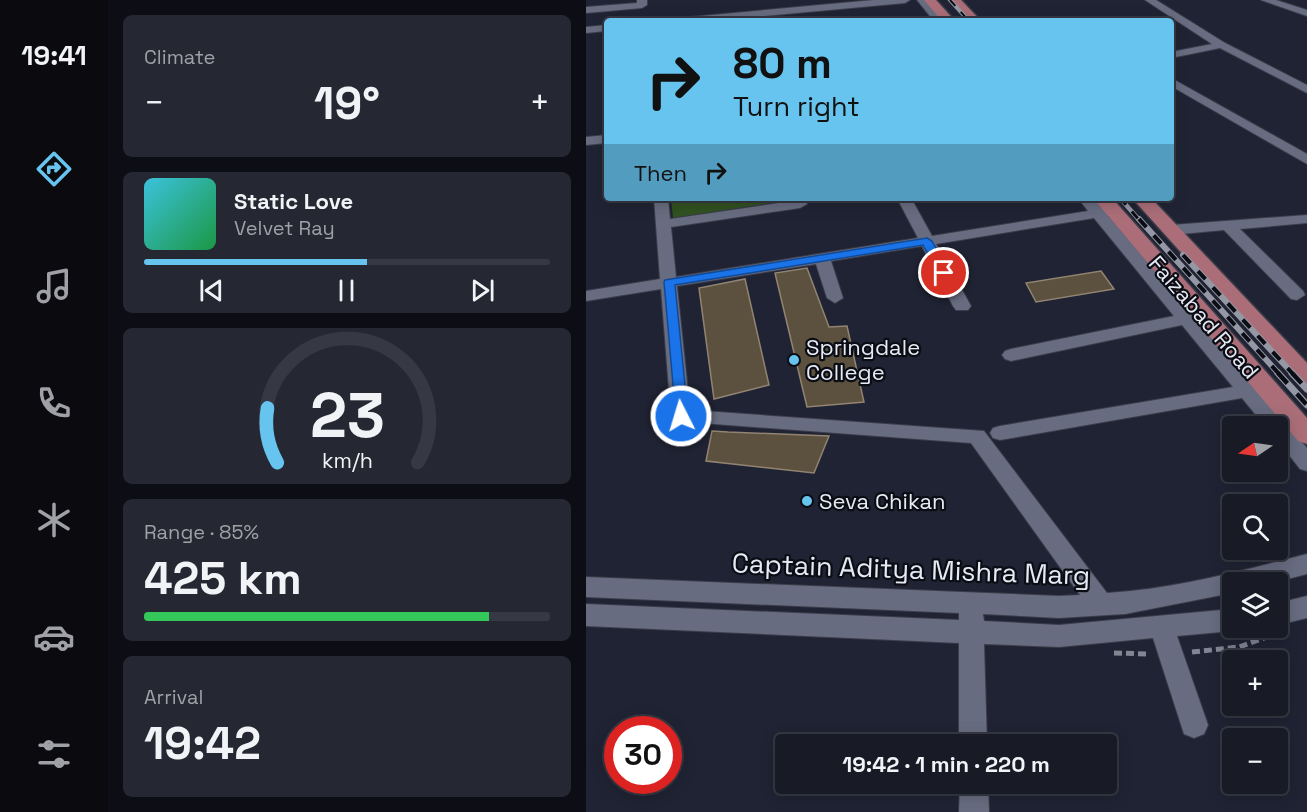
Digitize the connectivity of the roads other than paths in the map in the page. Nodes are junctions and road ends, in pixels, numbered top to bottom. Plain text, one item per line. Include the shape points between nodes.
1 (642, 0) edge
2 (905, 0) edge
3 (922, 0) edge
4 (930, 0) edge
5 (955, 0) edge
6 (1150, 0) edge
7 (1266, 0) edge
8 (845, 3) edge
9 (805, 9) junction
10 (586, 10) edge
11 (1306, 13) edge
12 (694, 18) edge
13 (810, 18) edge
14 (937, 18) edge
15 (946, 18) edge
16 (972, 18) edge
17 (604, 28) edge
18 (586, 30) edge
19 (1221, 45) junction
20 (1174, 54) edge
21 (1301, 82) edge
22 (1174, 83) edge
23 (1306, 90) edge
24 (604, 139) edge
25 (586, 141) edge
26 (1306, 160) edge
27 (661, 201) edge
28 (799, 201) edge
29 (906, 201) edge
30 (1091, 201) edge
31 (1144, 201) edge
32 (1104, 208) edge
33 (1306, 219) edge
34 (664, 224) junction
35 (1228, 226) junction
36 (1171, 231) junction
37 (927, 241) junction
38 (822, 258) junction
39 (669, 282) junction
40 (1297, 295) dead end
41 (586, 296) edge
42 (835, 298) dead end
43 (962, 306) dead end
44 (1185, 320) junction
45 (1011, 355) dead end
46 (1306, 378) edge
47 (1247, 391) junction
48 (1268, 416) edge
49 (1000, 433) dead end
50 (1306, 435) edge
51 (1288, 441) edge
52 (1306, 463) edge
53 (1306, 564) edge
54 (1275, 572) edge
55 (1222, 585) edge
56 (586, 587) edge
57 (971, 603) junction
58 (1100, 605) junction
59 (1306, 607) edge
60 (1288, 612) edge
61 (586, 615) edge
62 (1222, 621) edge
63 (1161, 626) junction
64 (971, 632) junction
65 (1194, 725) dead end
66 (973, 734) edge
67 (974, 794) edge
68 (974, 812) edge

1 - 10 street via 642,5
2 - 8 street
3 - 14 street
4 - 15 main road
5 - 16 main road
6 - 19 street
7 - 11 street
8 - 9 street
9 - 12 street
9 - 13 street
17 - 18 street
19 - 20 street
19 - 21 street
21 - 23 street
22 - 26 street
24 - 25 street
27 - 34 street
28 - 34 street via 800,204
29 - 37 street
30 - 32 street
31 - 36 main road, Faizabad Road
32 - 37 street
32 - 44 street
32 - 50 main road, Faizabad Road
33 - 35 street
34 - 39 street
35 - 36 street
35 - 40 street
36 - 46 main road, Faizabad Road
37 - 38 street
37 - 43 street
38 - 39 street
38 - 42 street
39 - 41 street
39 - 58 street via 681,416 977,436
44 - 45 street
44 - 47 street
47 - 48 street
47 - 49 street
51 - 52 street
53 - 54 street
55 - 58 street, Captain Aditya Mishra Marg
56 - 57 street, Captain Aditya Mishra Marg
57 - 58 street, Captain Aditya Mishra Marg
57 - 64 street
59 - 60 street
61 - 64 street
62 - 63 street
63 - 64 street via 1059,636
63 - 65 street
64 - 66 street
67 - 68 street

